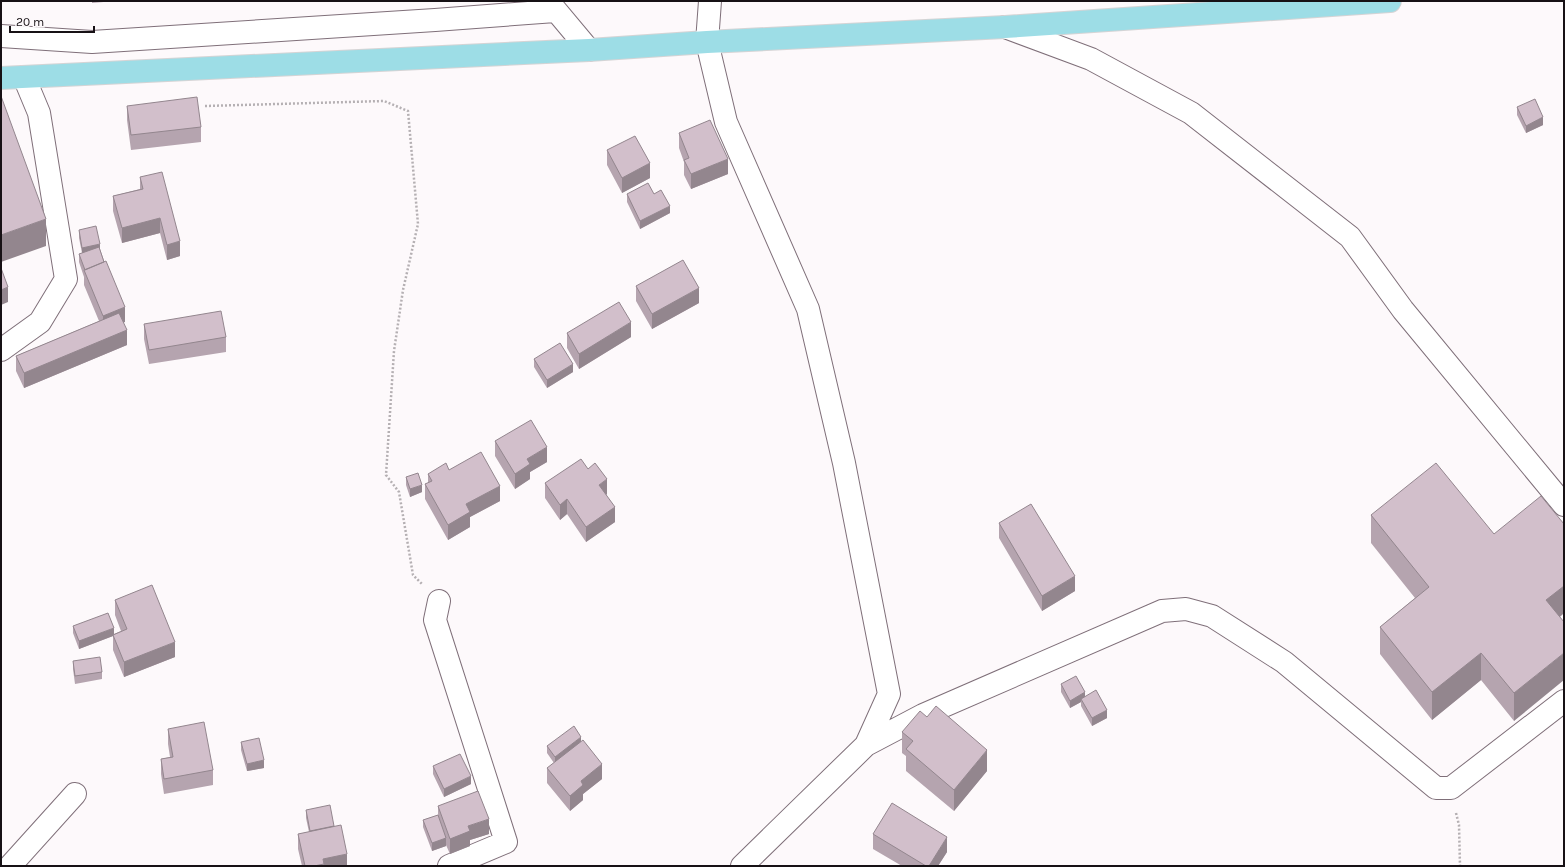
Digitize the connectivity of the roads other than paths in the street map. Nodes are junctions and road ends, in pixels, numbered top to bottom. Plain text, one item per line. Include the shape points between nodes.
1 (710, 1) edge
2 (1390, 1) edge
3 (552, 6) edge
4 (1006, 27) junction
5 (1, 36) edge
6 (707, 42) junction
7 (589, 50) junction
8 (24, 77) junction
9 (1, 78) edge
10 (1, 350) edge
11 (1564, 505) edge
12 (439, 601) road end
13 (1564, 701) edge
14 (866, 745) junction
15 (75, 794) dead end
16 (10, 866) edge
17 (449, 866) edge
18 (742, 866) edge

1 - 6 street
2 - 4 main road
3 - 5 street via 435,20 92,42
3 - 7 street
4 - 6 main road
4 - 11 street via 1091,59 1191,113 1350,237 1403,310
6 - 7 main road
6 - 14 street via 726,122 808,309 844,463 889,694
7 - 8 main road
8 - 9 main road
8 - 10 street via 39,113 66,279 40,322
12 - 17 street via 435,620 506,842
13 - 14 street via 1451,788 1436,788 1284,662 1212,616 1186,609 1162,611 923,715
14 - 18 street
15 - 16 street

